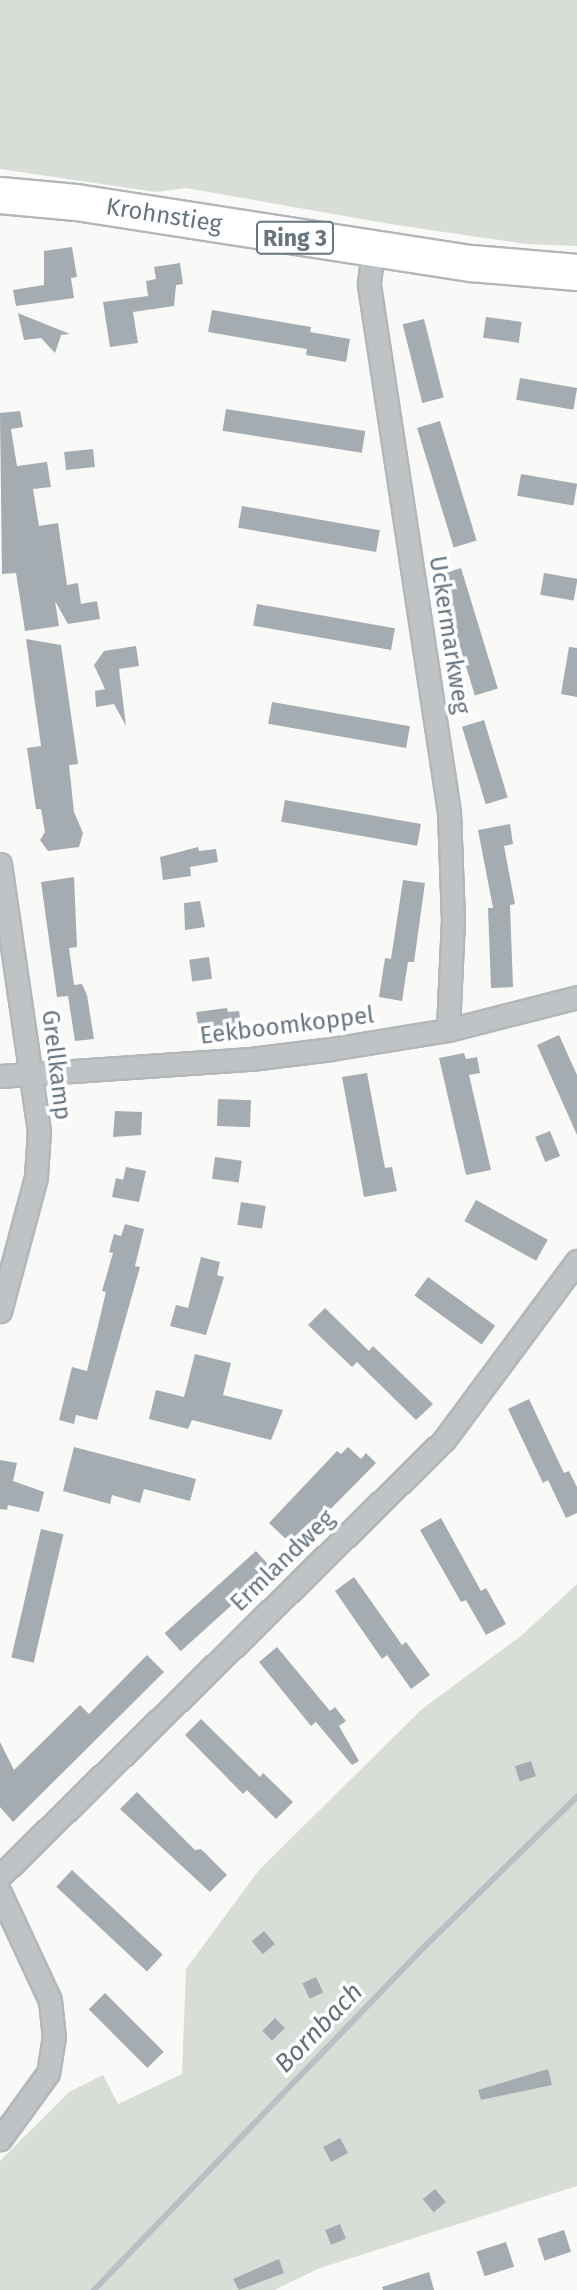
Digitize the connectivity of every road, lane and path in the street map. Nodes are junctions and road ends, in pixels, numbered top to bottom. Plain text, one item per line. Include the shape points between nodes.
1 (0, 195) edge
2 (373, 250) junction
3 (577, 272) edge
4 (1, 877) edge
5 (577, 997) edge
6 (448, 1030) junction
7 (34, 1074) junction
8 (0, 1076) edge
9 (577, 1261) edge
10 (0, 1311) edge
11 (0, 1876) edge
12 (0, 1893) edge
13 (0, 2139) edge

1 - 2 main road, Krohnstieg / Ring 3 via 76,202
2 - 3 main road, Krohnstieg / Ring 3
2 - 6 street, Uckermarkweg via 369,285 449,812 453,919
4 - 7 street, Grellkamp
5 - 6 street, Eekboomkoppel
6 - 7 street, Eekboomkoppel via 251,1059
7 - 8 street, Eekboomkoppel
7 - 10 street, Grellkamp via 39,1130 36,1177
9 - 11 street, Ermlandweg via 444,1440
12 - 13 street via 50,2000 54,2036 48,2073

